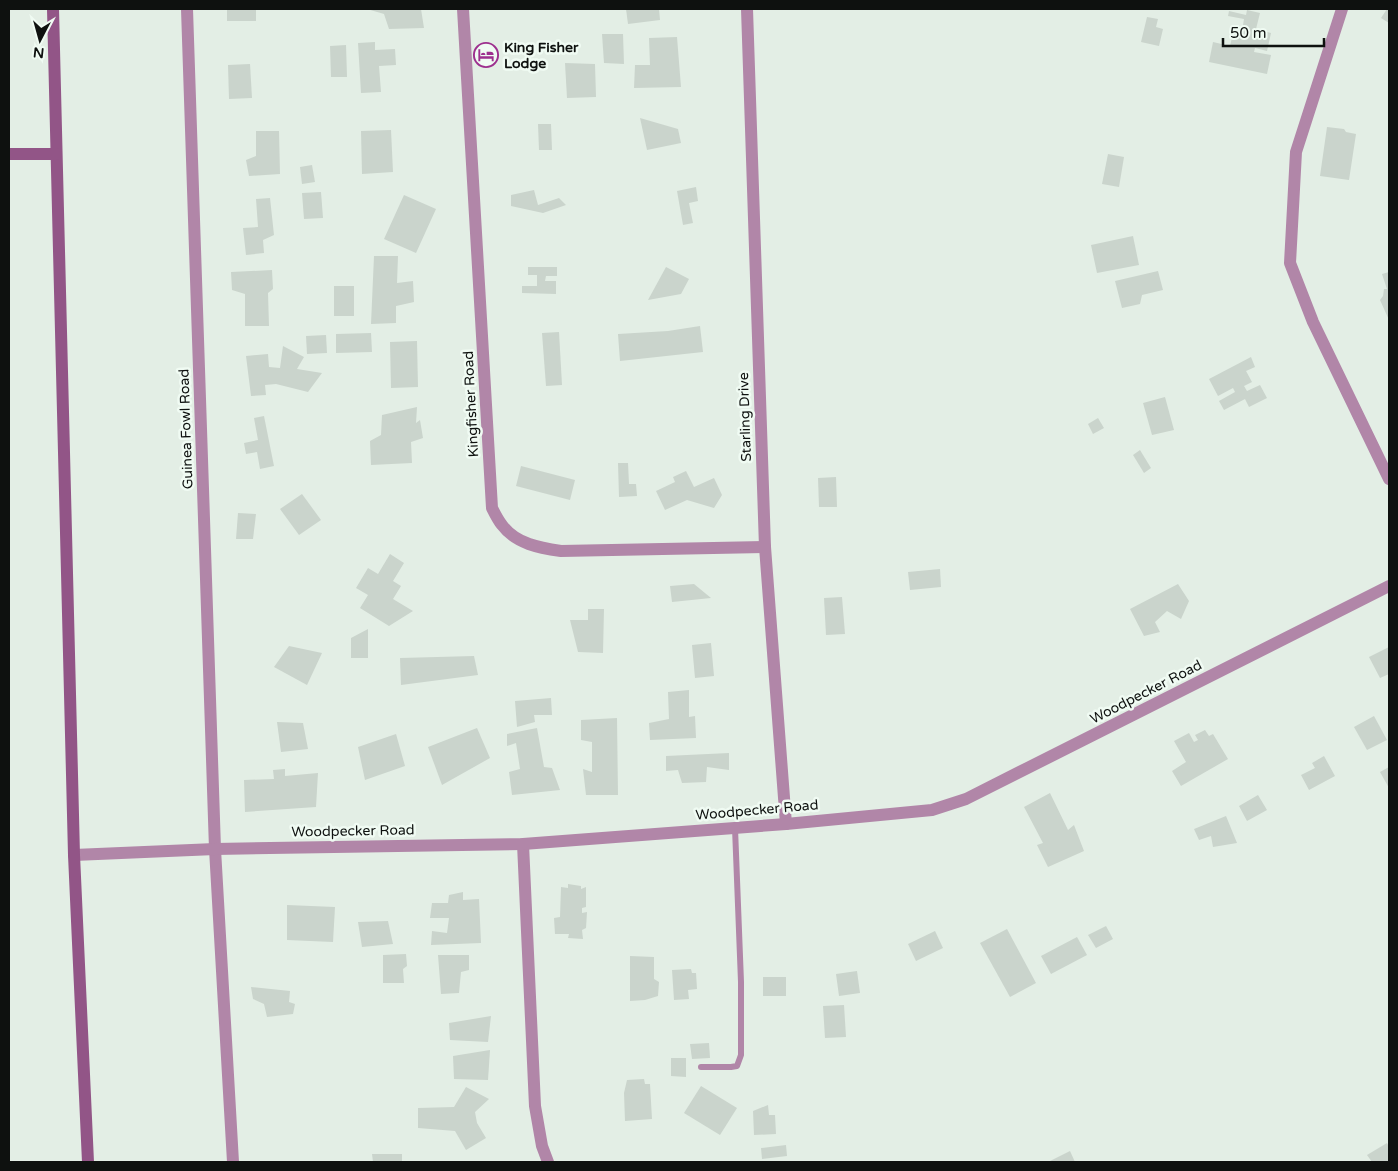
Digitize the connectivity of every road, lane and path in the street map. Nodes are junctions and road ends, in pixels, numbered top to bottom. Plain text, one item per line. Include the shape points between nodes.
1 (53, 9) edge
2 (187, 9) edge
3 (463, 9) edge
4 (747, 9) edge
5 (1342, 9) edge
6 (9, 154) edge
7 (56, 154) junction
8 (1389, 478) edge
9 (764, 548) junction
10 (1389, 586) edge
11 (786, 824) junction
12 (735, 828) junction
13 (523, 844) junction
14 (215, 849) junction
15 (74, 855) junction
16 (701, 1067) dead end
17 (88, 1162) edge
18 (233, 1162) edge
19 (548, 1162) edge

1 - 7 street
2 - 14 street, Guinea Fowl Road
3 - 9 street, Kingfisher Road via 491,498 495,514 502,526 516,538 536,547 561,551
4 - 9 street, Starling Drive
5 - 8 street via 1296,152 1290,264 1313,322
6 - 7 street
7 - 15 street
9 - 11 street, Starling Drive
10 - 11 street, Woodpecker Road via 966,799 932,810
11 - 12 street, Woodpecker Road
12 - 13 street, Woodpecker Road
12 - 16 lane via 741,982 740,1060 737,1066
13 - 14 street, Woodpecker Road
13 - 19 street via 535,1106
14 - 15 street, Woodpecker Road
14 - 18 street, Guinea Fowl Road
15 - 17 street

